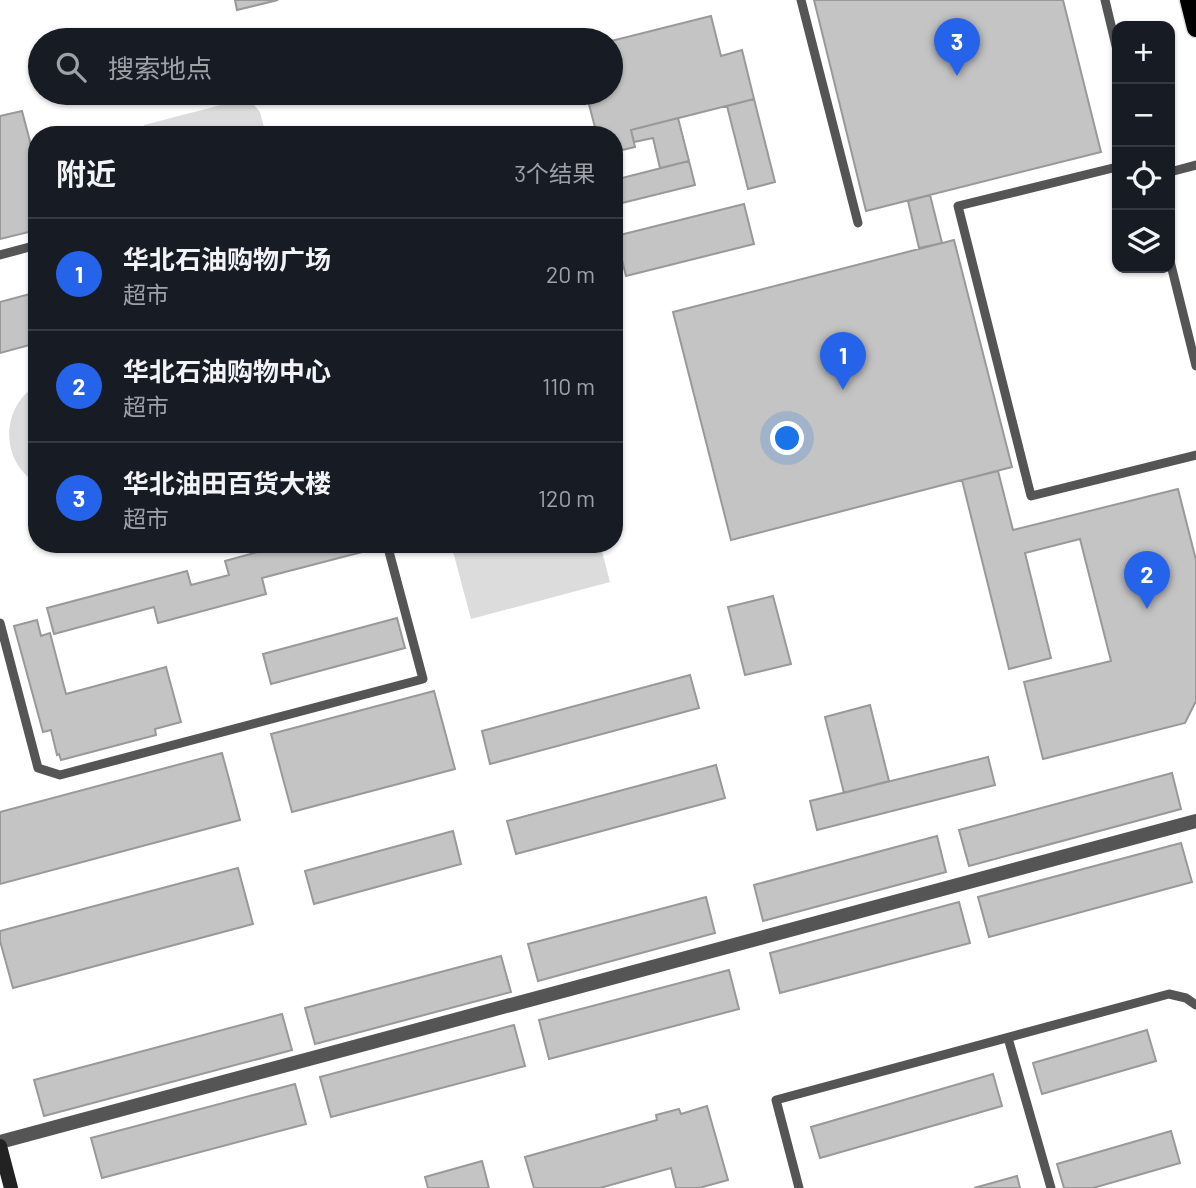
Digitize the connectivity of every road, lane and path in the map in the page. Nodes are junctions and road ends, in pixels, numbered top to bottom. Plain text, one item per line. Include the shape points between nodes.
1 (801, 0) edge
2 (1105, 0) edge
3 (1189, 0) edge
4 (1196, 28) edge
5 (1112, 29) edge
6 (1196, 165) edge
7 (1112, 168) edge
8 (1175, 171) edge
9 (858, 223) dead end
10 (28, 247) edge
11 (0, 255) edge
12 (1173, 273) edge
13 (1196, 366) edge
14 (1196, 455) edge
15 (389, 553) edge
16 (0, 623) edge
17 (1196, 821) edge
18 (1196, 1005) edge
19 (1008, 1038) junction
20 (0, 1144) edge
21 (11, 1188) edge
22 (799, 1188) edge
23 (1051, 1188) edge

1 - 9 lane
2 - 5 lane
3 - 4 main road
6 - 8 lane
7 - 14 lane via 958,206 1031,496
10 - 11 lane
12 - 13 lane
15 - 16 lane via 423,678 60,775 38,768
17 - 20 street
18 - 19 lane via 1169,994
19 - 22 lane via 776,1100
19 - 23 lane
20 - 21 main road

